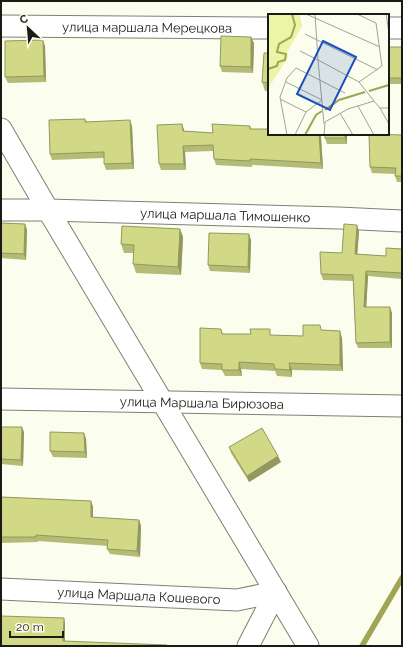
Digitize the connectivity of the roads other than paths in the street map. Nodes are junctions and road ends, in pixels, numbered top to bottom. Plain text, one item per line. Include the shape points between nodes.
1 (1, 26) edge
2 (268, 28) edge
3 (389, 28) edge
4 (402, 28) edge
5 (1, 129) edge
6 (1, 210) edge
7 (48, 210) junction
8 (402, 221) edge
9 (1, 399) edge
10 (163, 402) junction
11 (402, 406) edge
12 (1, 589) edge
13 (276, 592) junction
14 (248, 646) edge
15 (308, 646) edge

1 - 2 street, улица маршала Мерецкова
3 - 4 street
5 - 7 street
6 - 7 street, улица маршала Тимошенко
7 - 8 street, улица маршала Тимошенко
7 - 10 street
9 - 10 street, улица Маршала Бирюзова
10 - 11 street, улица Маршала Бирюзова
10 - 13 street
12 - 13 street, улица Маршала Кошевого via 237,600
13 - 14 street
13 - 15 street

